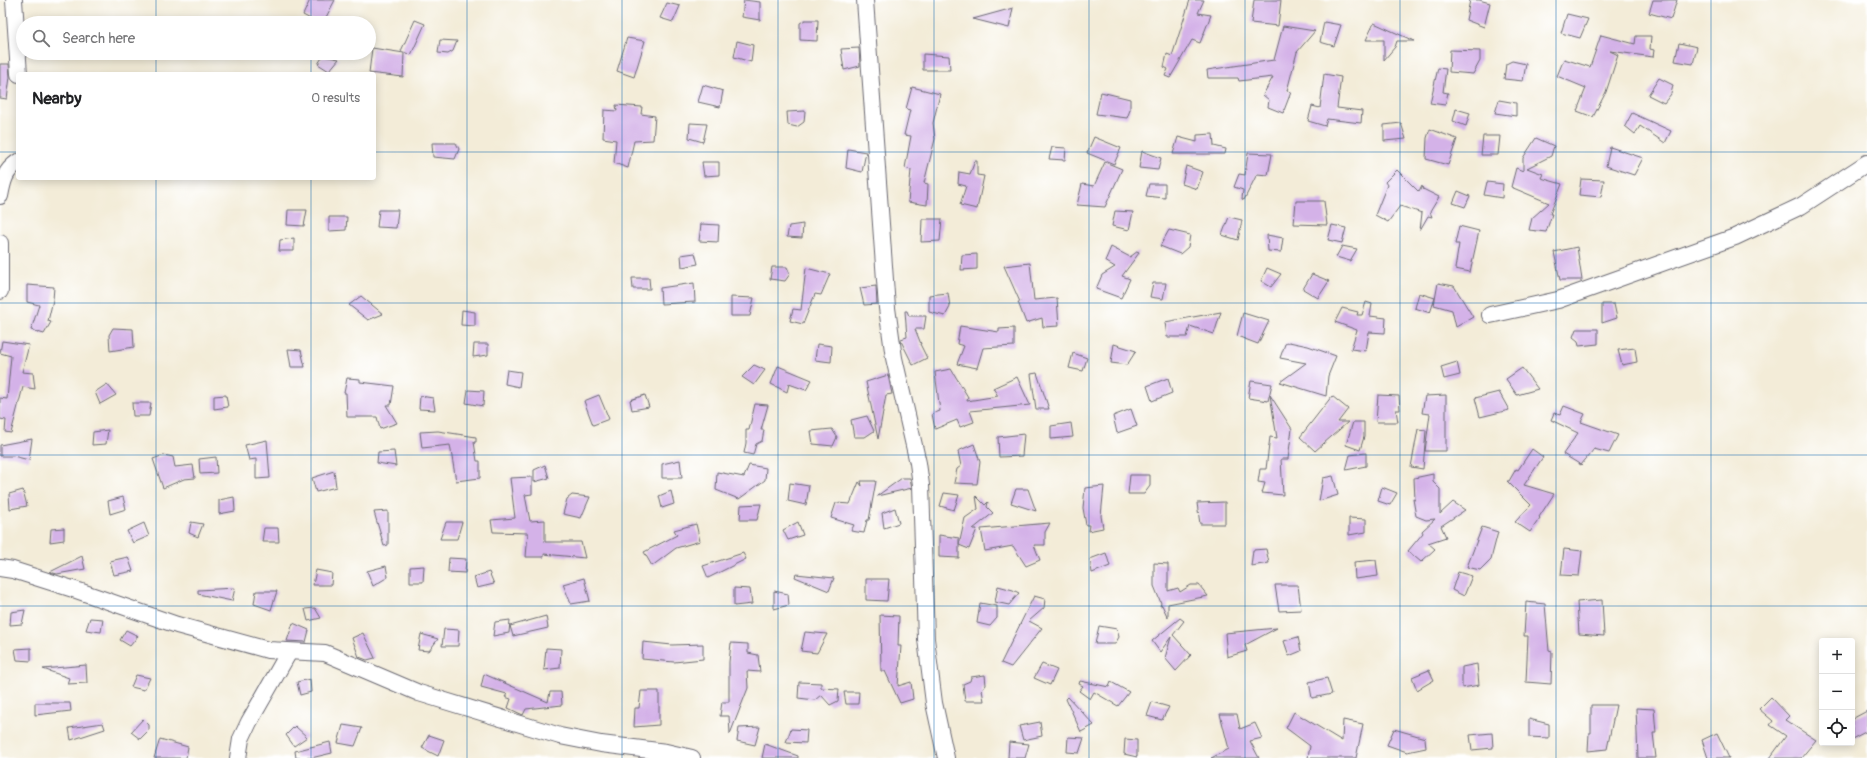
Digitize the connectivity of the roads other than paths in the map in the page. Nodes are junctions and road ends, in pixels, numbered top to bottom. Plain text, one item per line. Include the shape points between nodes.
1 (14, 0) edge
2 (865, 0) edge
3 (16, 30) edge
4 (18, 60) edge
5 (19, 72) edge
6 (16, 163) edge
7 (1867, 163) edge
8 (0, 196) edge
9 (0, 243) edge
10 (0, 291) edge
11 (1490, 315) dead end
12 (0, 568) edge
13 (289, 652) junction
14 (238, 758) edge
15 (692, 758) edge
16 (946, 758) edge

1 - 3 street
2 - 16 street via 887,308 894,358 921,485 926,639 934,703
4 - 5 street
6 - 8 street via 9,168 4,178
7 - 11 street via 1800,206 1734,237 1558,300
9 - 10 street
12 - 13 street via 79,591 177,625 268,650
13 - 14 street via 249,722 241,739
13 - 15 street via 325,653 419,692 560,736

